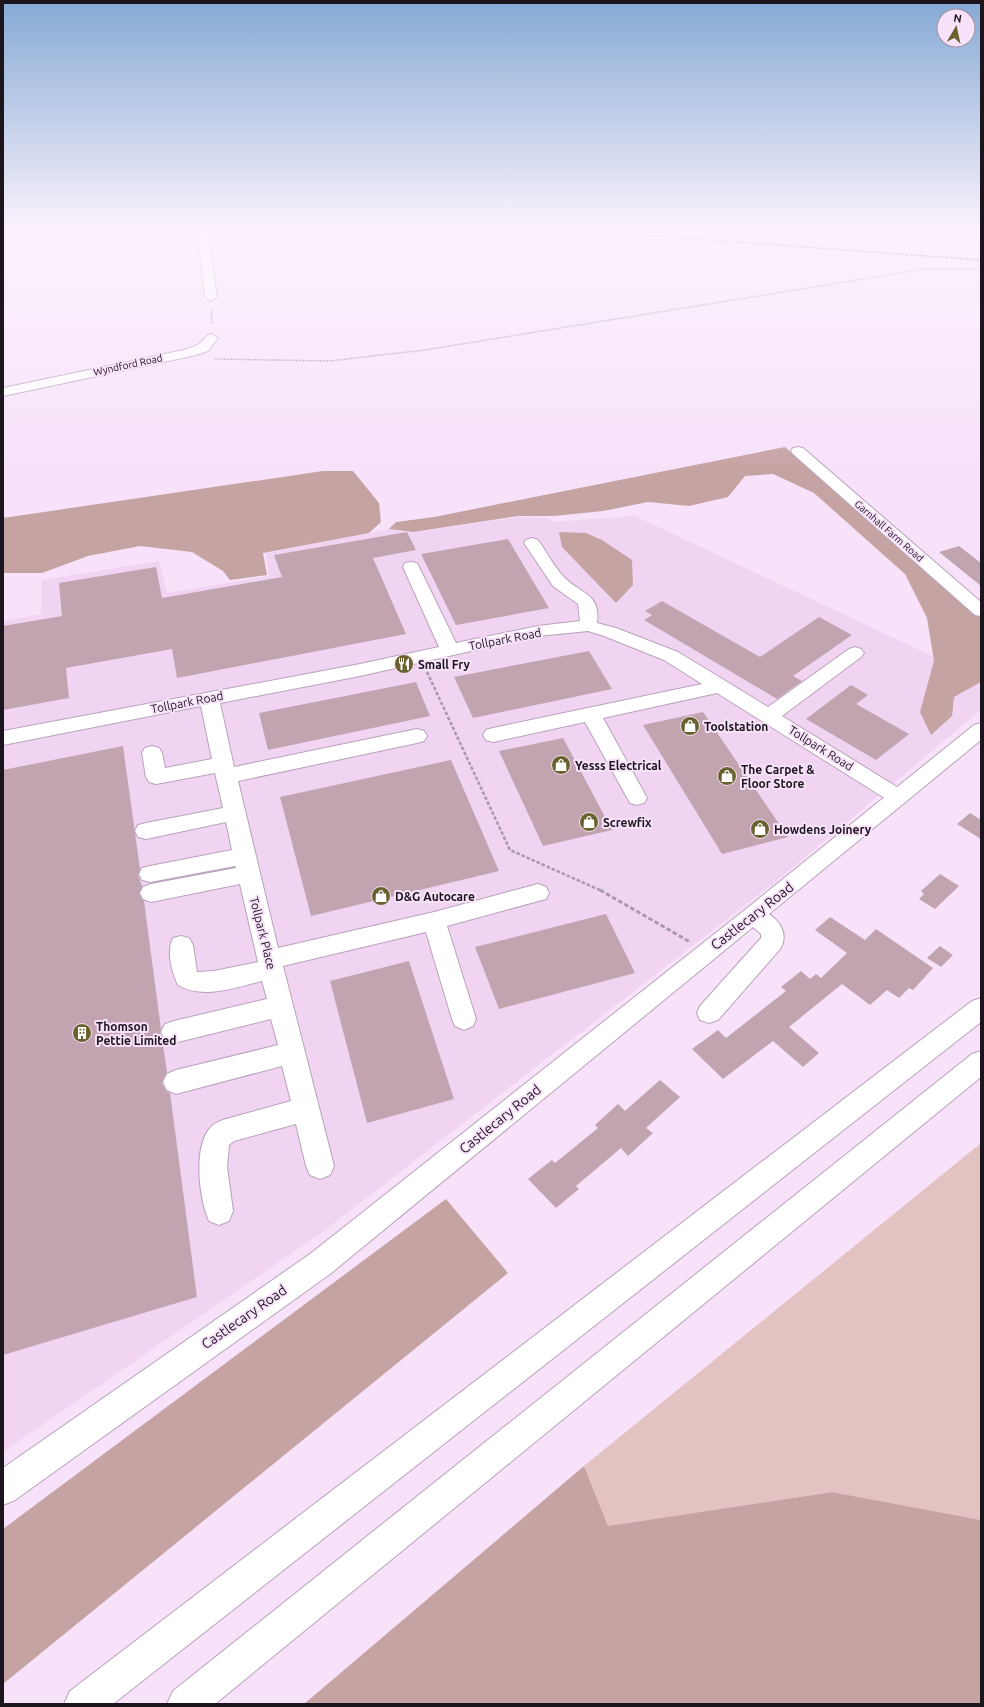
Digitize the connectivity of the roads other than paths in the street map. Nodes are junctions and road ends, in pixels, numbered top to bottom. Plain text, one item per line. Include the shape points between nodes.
1 (212, 338) road end
2 (3, 392) edge
3 (798, 451) dead end
4 (532, 543) dead end
5 (411, 567) dead end
6 (981, 611) edge
7 (588, 626) junction
8 (450, 650) junction
9 (855, 653) dead end
10 (722, 686) junction
11 (209, 698) junction
12 (591, 714) junction
13 (769, 716) junction
14 (981, 730) edge
15 (493, 735) dead end
16 (417, 736) dead end
17 (3, 738) edge
18 (152, 753) dead end
19 (224, 770) junction
20 (898, 797) junction
21 (638, 798) dead end
22 (234, 813) junction
23 (146, 831) dead end
24 (246, 865) junction
25 (151, 883) dead end
26 (538, 893) dead end
27 (754, 915) junction
28 (434, 921) junction
29 (181, 945) dead end
30 (270, 965) junction
31 (280, 1006) junction
32 (981, 1008) edge
33 (709, 1013) dead end
34 (464, 1018) dead end
35 (174, 1032) dead end
36 (292, 1052) junction
37 (981, 1062) edge
38 (176, 1082) dead end
39 (306, 1109) junction
40 (320, 1166) dead end
41 (220, 1211) dead end
42 (3, 1488) edge
43 (83, 1704) edge
44 (186, 1704) edge

1 - 2 main road, Wyndford Road via 203,348 187,353
3 - 6 main road, Garnhall Farm Road
4 - 7 main road via 559,581 583,596 590,614
5 - 8 main road
7 - 8 main road, Tollpark Road via 538,631
7 - 10 main road, Tollpark Road via 671,656
8 - 11 main road, Tollpark Road
9 - 13 main road
10 - 12 main road
10 - 13 main road, Tollpark Road
11 - 17 main road, Tollpark Road
11 - 19 main road, Tollpark Place
12 - 15 main road
12 - 21 main road
13 - 20 main road, Tollpark Road
14 - 20 main road, Castlecary Road
16 - 19 main road
18 - 19 main road via 156,777
19 - 22 main road, Tollpark Place
20 - 27 main road, Castlecary Road
22 - 23 main road
22 - 24 main road, Tollpark Place
24 - 25 main road
24 - 30 main road, Tollpark Place
26 - 28 main road
27 - 33 main road via 772,930 773,941
27 - 42 main road, Castlecary Road via 320,1264
28 - 30 main road
28 - 34 main road
29 - 30 main road via 186,974 192,982 209,982
30 - 31 main road, Tollpark Place
31 - 35 main road
31 - 36 main road, Tollpark Place
32 - 43 main road
36 - 38 main road
36 - 39 main road, Tollpark Place
37 - 44 main road
39 - 40 main road, Tollpark Place
39 - 41 main road via 226,1131 218,1138 213,1151

